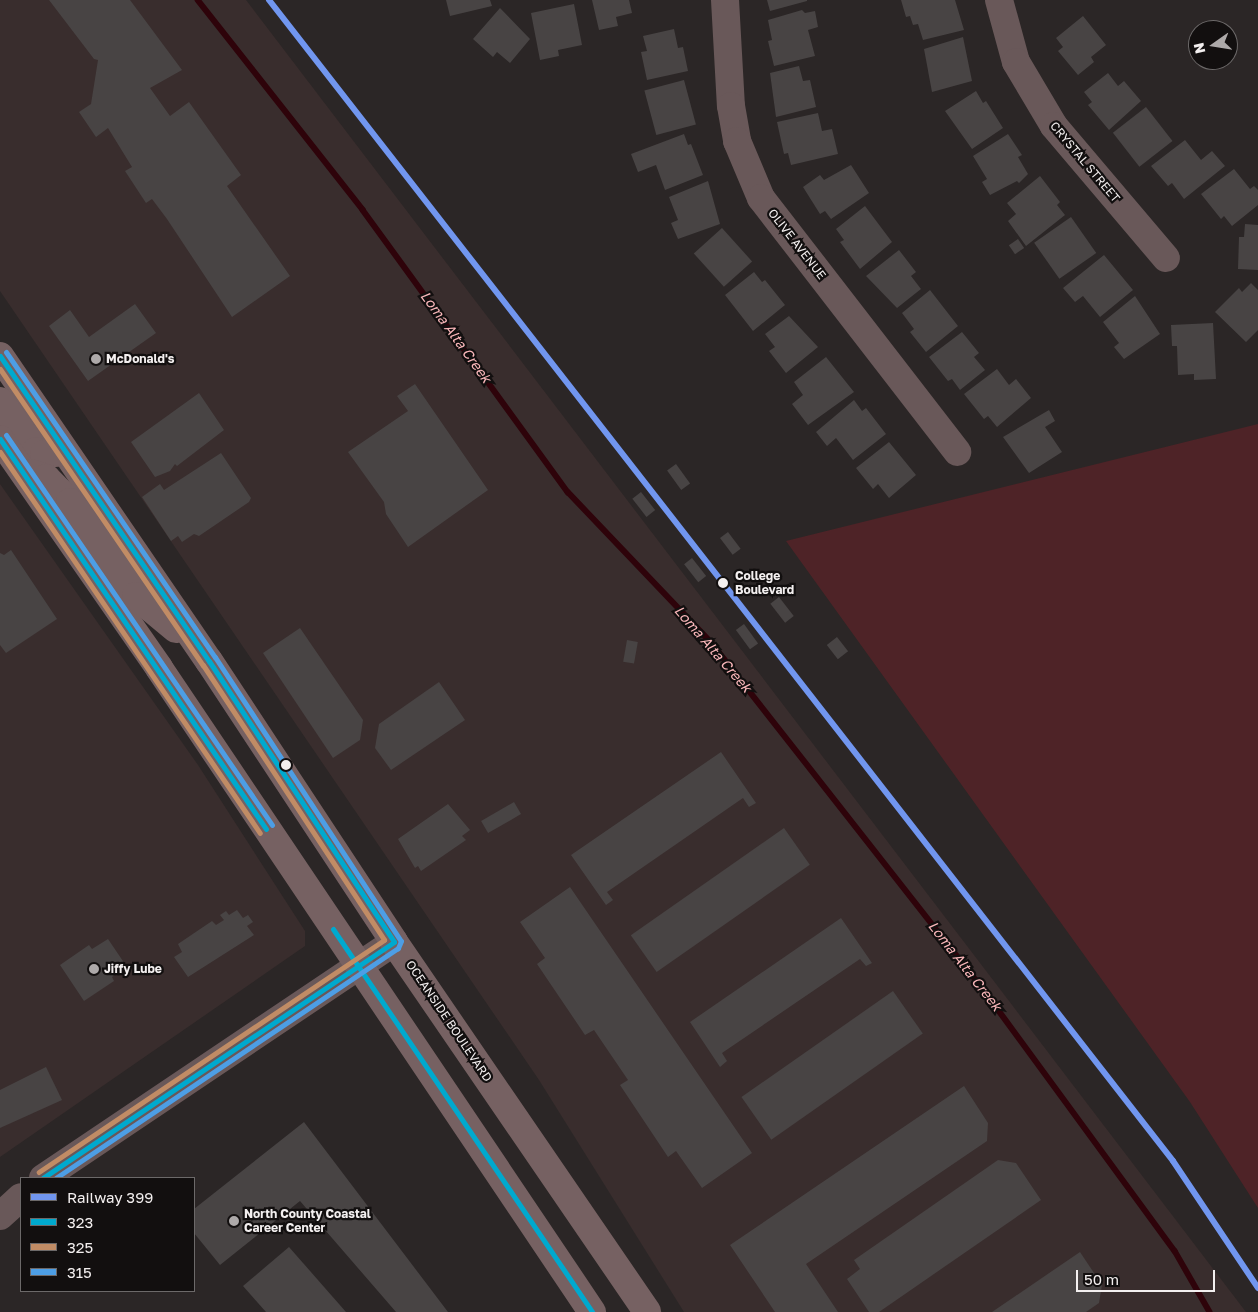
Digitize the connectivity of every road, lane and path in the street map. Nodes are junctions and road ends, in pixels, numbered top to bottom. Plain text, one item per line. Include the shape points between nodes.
1 (725, 0) edge
2 (999, 0) edge
3 (1166, 258) dead end
4 (0, 356) edge
5 (0, 401) edge
6 (0, 439) edge
7 (66, 452) junction
8 (957, 452) dead end
9 (24, 474) junction
10 (199, 647) junction
11 (394, 942) junction
12 (358, 966) junction
13 (44, 1177) edge
14 (20, 1198) edge
15 (0, 1216) edge
16 (592, 1312) edge
17 (648, 1312) edge

1 - 8 street, OLIVE AVENUE via 731,106 738,141 761,198
2 - 3 street, CRYSTAL STREET via 1016,62 1054,126
4 - 7 main road, OCEANSIDE BOULEVARD
5 - 7 main road via 36,451 44,454
6 - 9 main road
7 - 10 main road, OCEANSIDE BOULEVARD
9 - 10 main road via 35,472 53,485 70,502 136,596
9 - 12 main road
10 - 11 main road, OCEANSIDE BOULEVARD
11 - 12 street
11 - 17 main road, OCEANSIDE BOULEVARD
12 - 13 street
12 - 16 main road
14 - 15 street

